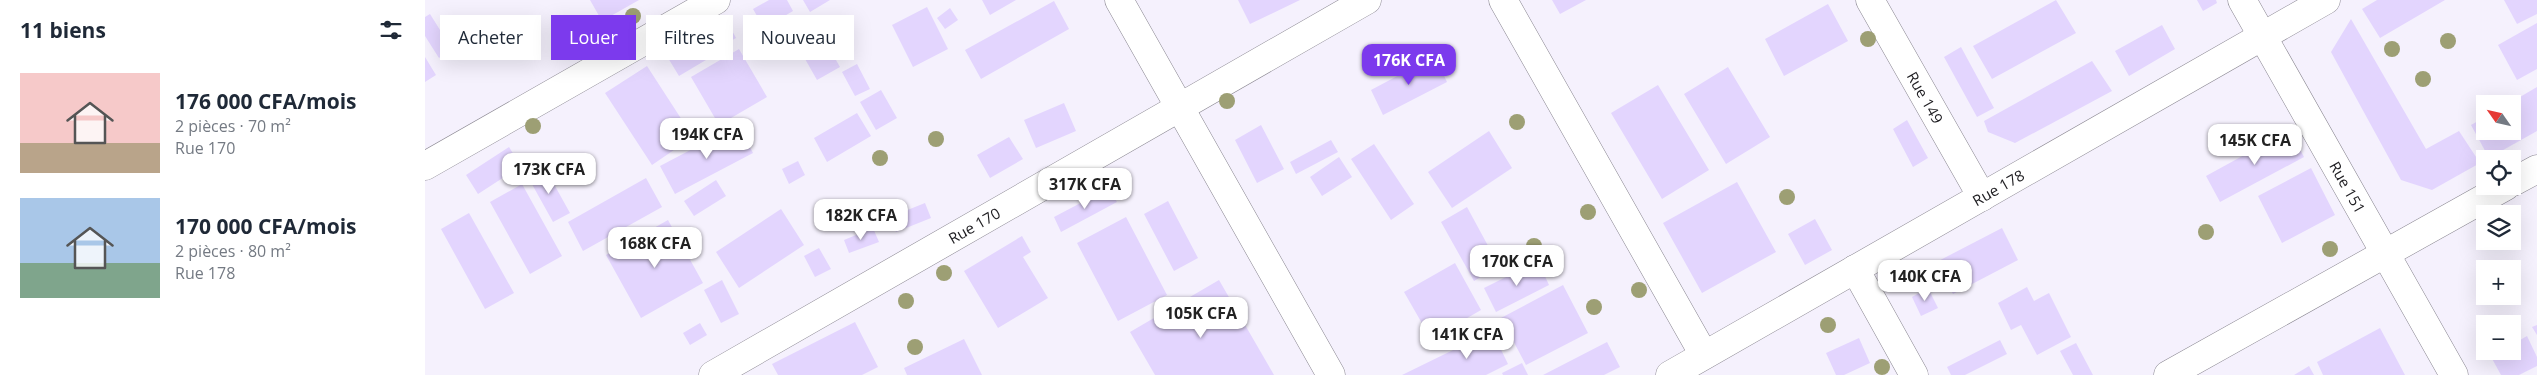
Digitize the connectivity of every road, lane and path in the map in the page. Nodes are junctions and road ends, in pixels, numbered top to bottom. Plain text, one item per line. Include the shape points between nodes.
1 (716, 0) edge
2 (1119, 0) edge
3 (1367, 0) edge
4 (1503, 0) edge
5 (1870, 0) edge
6 (2242, 0) edge
7 (2326, 0) edge
8 (2262, 36) junction
9 (1181, 108) junction
10 (425, 166) edge
11 (2537, 169) edge
12 (2521, 178) edge
13 (2490, 195) edge
14 (1982, 197) junction
15 (2385, 254) junction
16 (1855, 269) junction
17 (1704, 356) junction
18 (713, 375) edge
19 (1331, 375) edge
20 (1670, 375) edge
21 (1914, 375) edge
22 (2168, 375) edge
23 (2454, 375) edge

1 - 10 street
2 - 9 street
3 - 9 street, Rue 170
4 - 17 street
5 - 14 street, Rue 149
6 - 8 street, Rue 151
7 - 8 street, Rue 178
8 - 14 street, Rue 178
8 - 15 street, Rue 151
9 - 18 street, Rue 170
9 - 19 street
11 - 12 street
13 - 15 street
14 - 16 street, Rue 178
15 - 22 street
15 - 23 street, Rue 151
16 - 17 street, Rue 178
16 - 21 street
17 - 20 street, Rue 178

